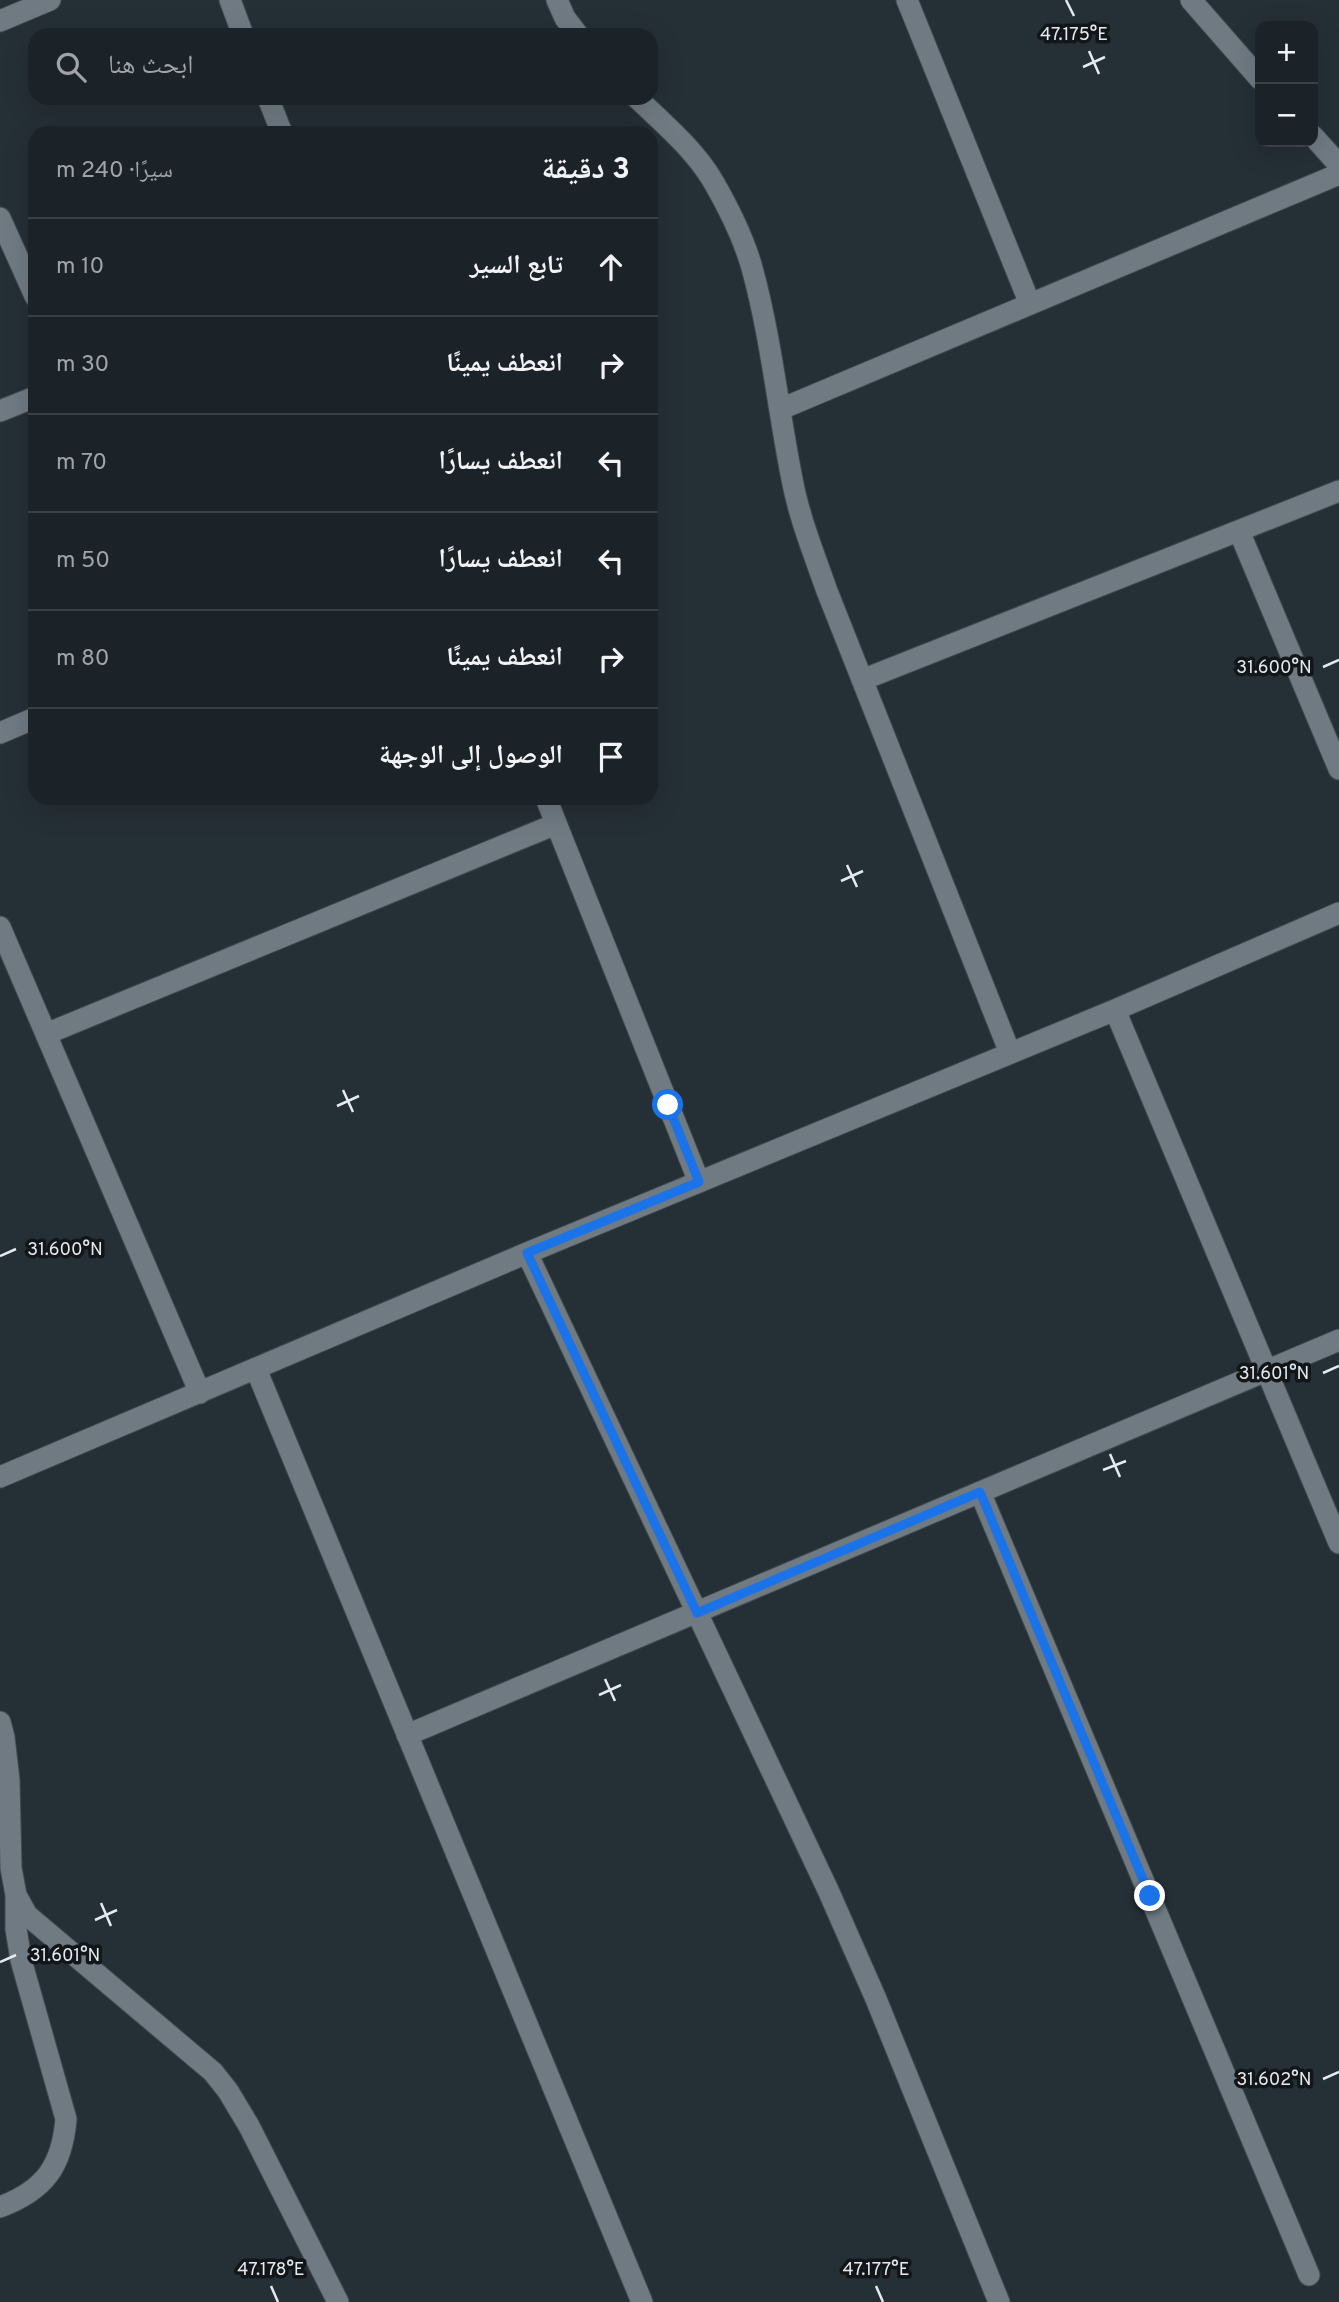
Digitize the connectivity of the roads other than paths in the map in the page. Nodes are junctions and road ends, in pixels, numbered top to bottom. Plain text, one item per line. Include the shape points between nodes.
1 (50, 0) edge
2 (230, 0) edge
3 (557, 0) edge
4 (907, 0) edge
5 (1191, 0) edge
6 (0, 21) edge
7 (240, 28) edge
8 (573, 28) edge
9 (1255, 73) edge
10 (271, 105) edge
11 (644, 105) edge
12 (279, 126) edge
13 (1318, 142) edge
14 (1339, 165) edge
15 (1339, 174) edge
16 (0, 218) edge
17 (28, 280) edge
18 (1030, 304) junction
19 (28, 400) edge
20 (781, 409) junction
21 (0, 411) edge
22 (1339, 491) edge
23 (1239, 531) junction
24 (862, 680) junction
25 (28, 721) edge
26 (0, 733) edge
27 (1339, 769) edge
28 (549, 805) edge
29 (556, 824) junction
30 (1339, 913) edge
31 (0, 927) edge
32 (1115, 1010) junction
33 (46, 1034) junction
34 (1010, 1053) junction
35 (699, 1182) junction
36 (527, 1253) junction
37 (1339, 1340) edge
38 (256, 1369) junction
39 (1266, 1370) junction
40 (200, 1393) junction
41 (0, 1477) edge
42 (980, 1492) junction
43 (1339, 1543) edge
44 (697, 1613) junction
45 (0, 1722) edge
46 (407, 1735) junction
47 (16, 1895) junction
48 (0, 2207) edge
49 (1309, 2275) dead end
50 (338, 2302) edge
51 (642, 2302) edge
52 (999, 2302) edge

1 - 6 street
2 - 7 street
3 - 8 street
4 - 18 street
5 - 9 street
10 - 12 street
11 - 20 street via 711,178 732,219 752,266
13 - 14 street
15 - 18 street
16 - 17 street
18 - 20 street
19 - 21 street
20 - 24 street via 792,481 810,543
22 - 23 street
23 - 24 street
23 - 27 street
24 - 34 street
25 - 26 street
28 - 29 street
29 - 33 street
29 - 35 street
30 - 32 street
31 - 33 street
32 - 34 street
32 - 39 street
33 - 40 street
34 - 35 street
35 - 36 street
36 - 38 street
36 - 44 street
37 - 39 street
38 - 40 street
38 - 46 street
39 - 42 street
39 - 43 street
40 - 41 street
42 - 44 street
42 - 49 street
44 - 46 street
44 - 52 street via 876,1999
45 - 47 street via 9,1780
46 - 51 street
47 - 48 street via 21,1960 66,2119 64,2143 55,2166 40,2185
47 - 50 street via 47,1933 213,2072 249,2126

